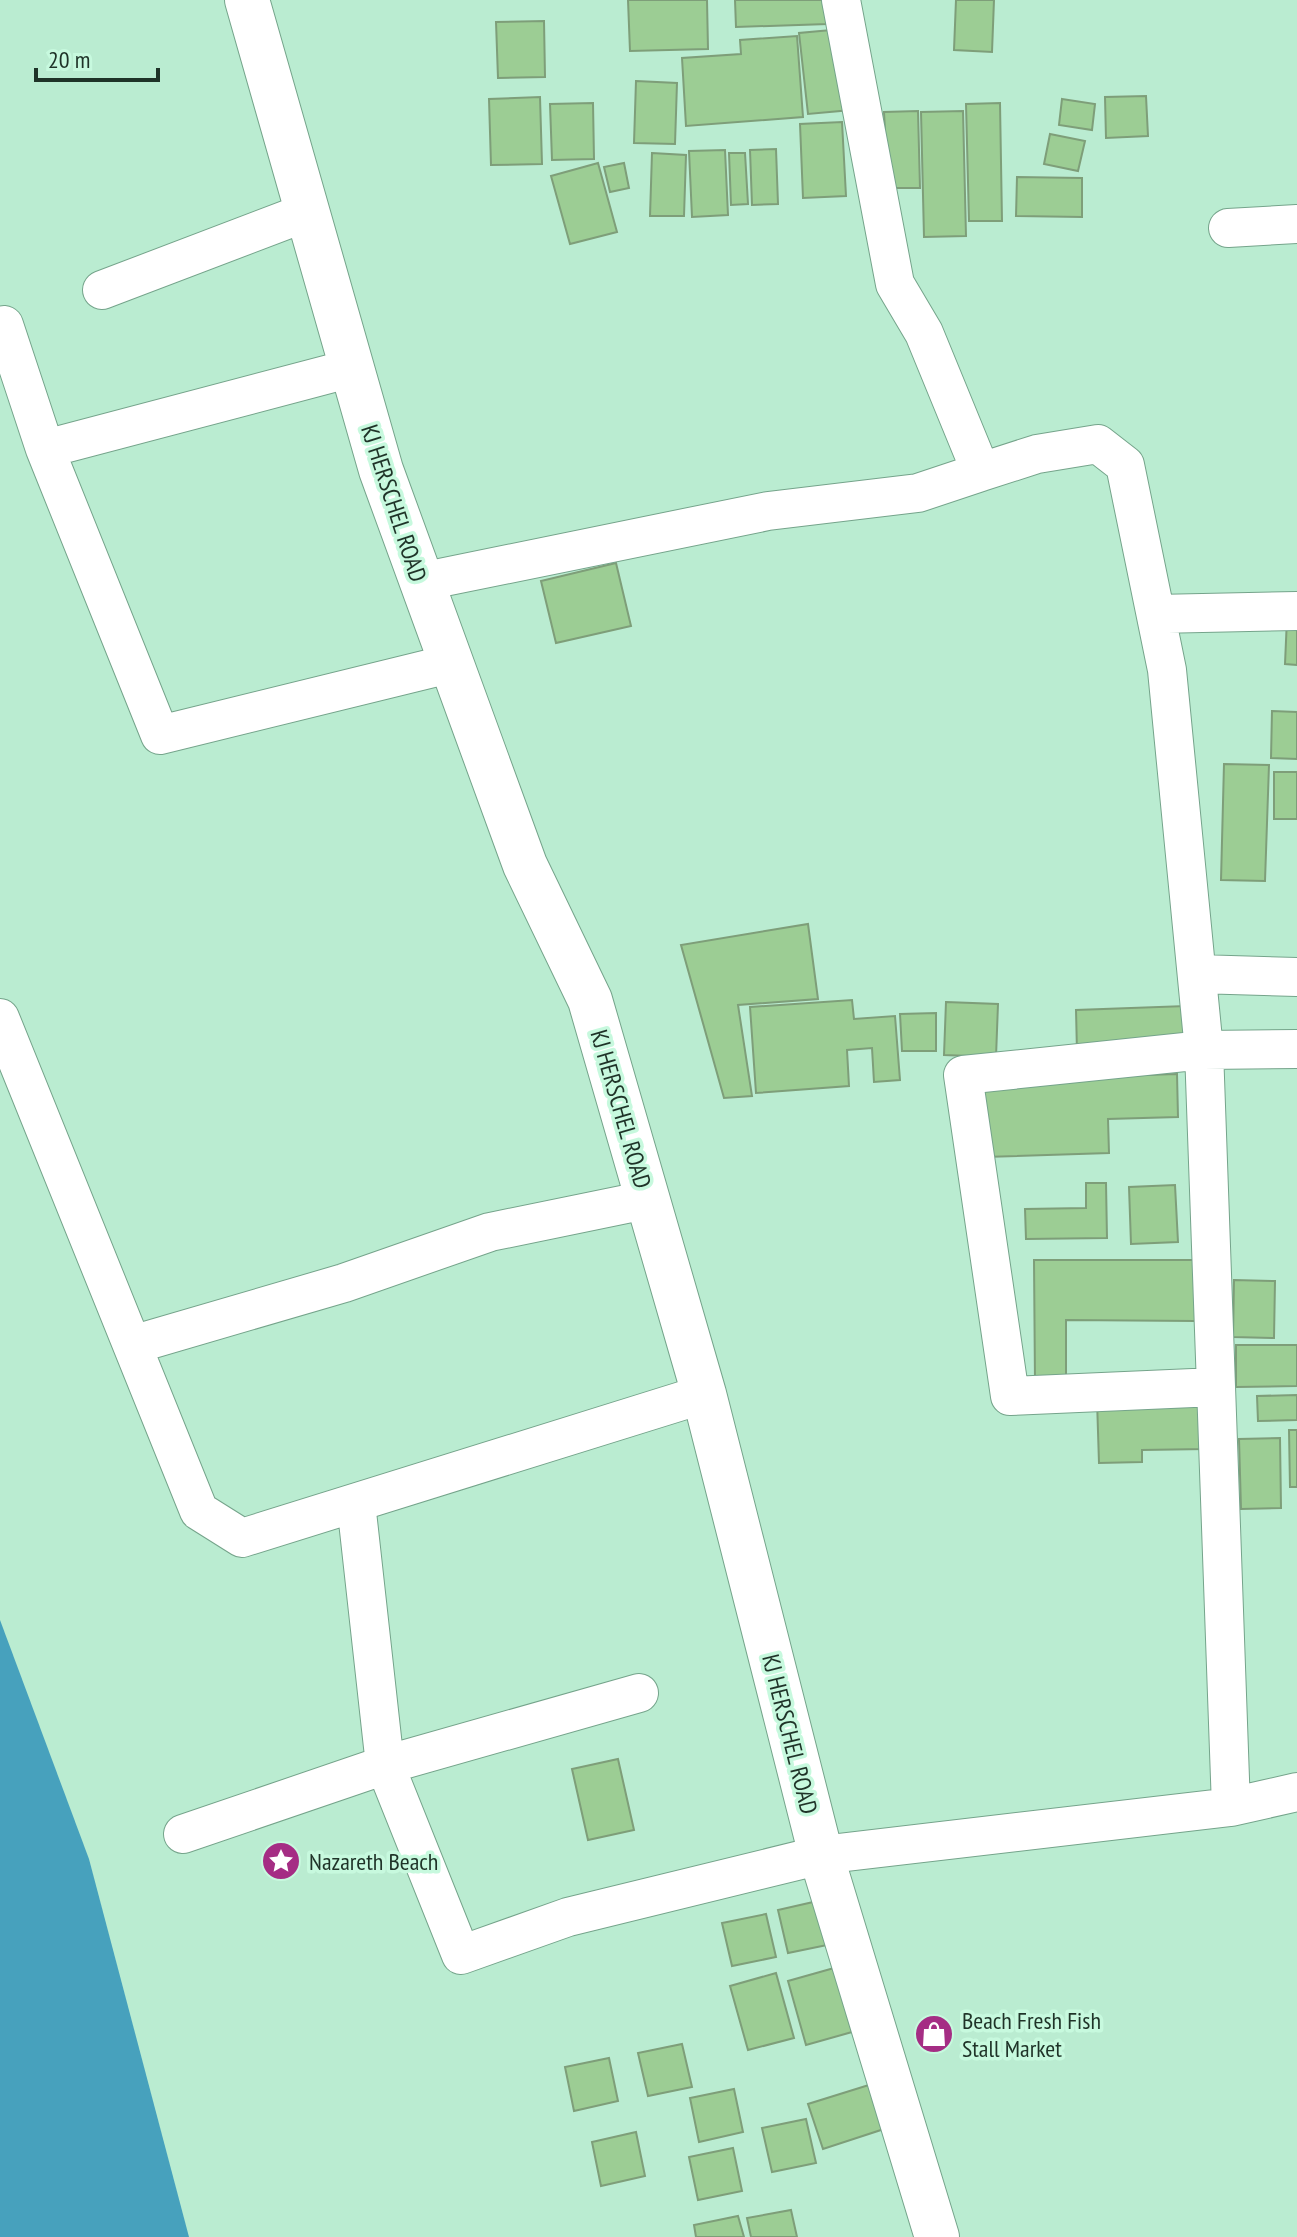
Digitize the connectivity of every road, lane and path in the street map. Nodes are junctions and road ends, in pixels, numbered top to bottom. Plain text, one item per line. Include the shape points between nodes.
1 (247, 0) edge
2 (841, 0) edge
3 (307, 212) junction
4 (1297, 224) edge
5 (1228, 228) dead end
6 (102, 290) dead end
7 (4, 325) dead end
8 (352, 368) junction
9 (45, 449) junction
10 (981, 472) junction
11 (420, 582) junction
12 (1297, 611) edge
13 (1156, 614) junction
14 (449, 664) junction
15 (1197, 974) junction
16 (1297, 977) edge
17 (0, 1018) edge
18 (1297, 1049) edge
19 (1204, 1050) junction
20 (646, 1200) junction
21 (132, 1345) junction
22 (1216, 1387) junction
23 (704, 1394) junction
24 (356, 1503) junction
25 (639, 1693) dead end
26 (385, 1765) junction
27 (1297, 1792) edge
28 (1231, 1807) junction
29 (183, 1834) dead end
30 (821, 1855) junction
31 (937, 2237) edge

1 - 3 main road, KJ HERSCHEL ROAD
2 - 10 street via 895,284 924,333
3 - 6 street
3 - 8 main road, KJ HERSCHEL ROAD
4 - 5 street
7 - 9 street
8 - 9 street
8 - 11 main road, KJ HERSCHEL ROAD
9 - 14 street via 160,735
10 - 11 street via 918,493 768,511
10 - 13 street via 1037,454 1098,444 1125,465
11 - 14 main road, KJ HERSCHEL ROAD
12 - 13 street
13 - 15 street via 1167,670
14 - 20 main road, KJ HERSCHEL ROAD via 525,865 590,1000
15 - 16 street
15 - 19 street
17 - 21 street
18 - 19 street
19 - 22 street
19 - 22 street via 963,1075 1010,1396
20 - 21 street via 490,1232 344,1283
20 - 23 main road, KJ HERSCHEL ROAD
21 - 24 street via 199,1511 242,1538
22 - 28 street
23 - 24 street
23 - 30 main road, KJ HERSCHEL ROAD
24 - 26 street
25 - 26 street
26 - 29 street
26 - 30 street via 461,1955 568,1917
27 - 28 street
28 - 30 street
30 - 31 main road, KJ HERSCHEL ROAD

